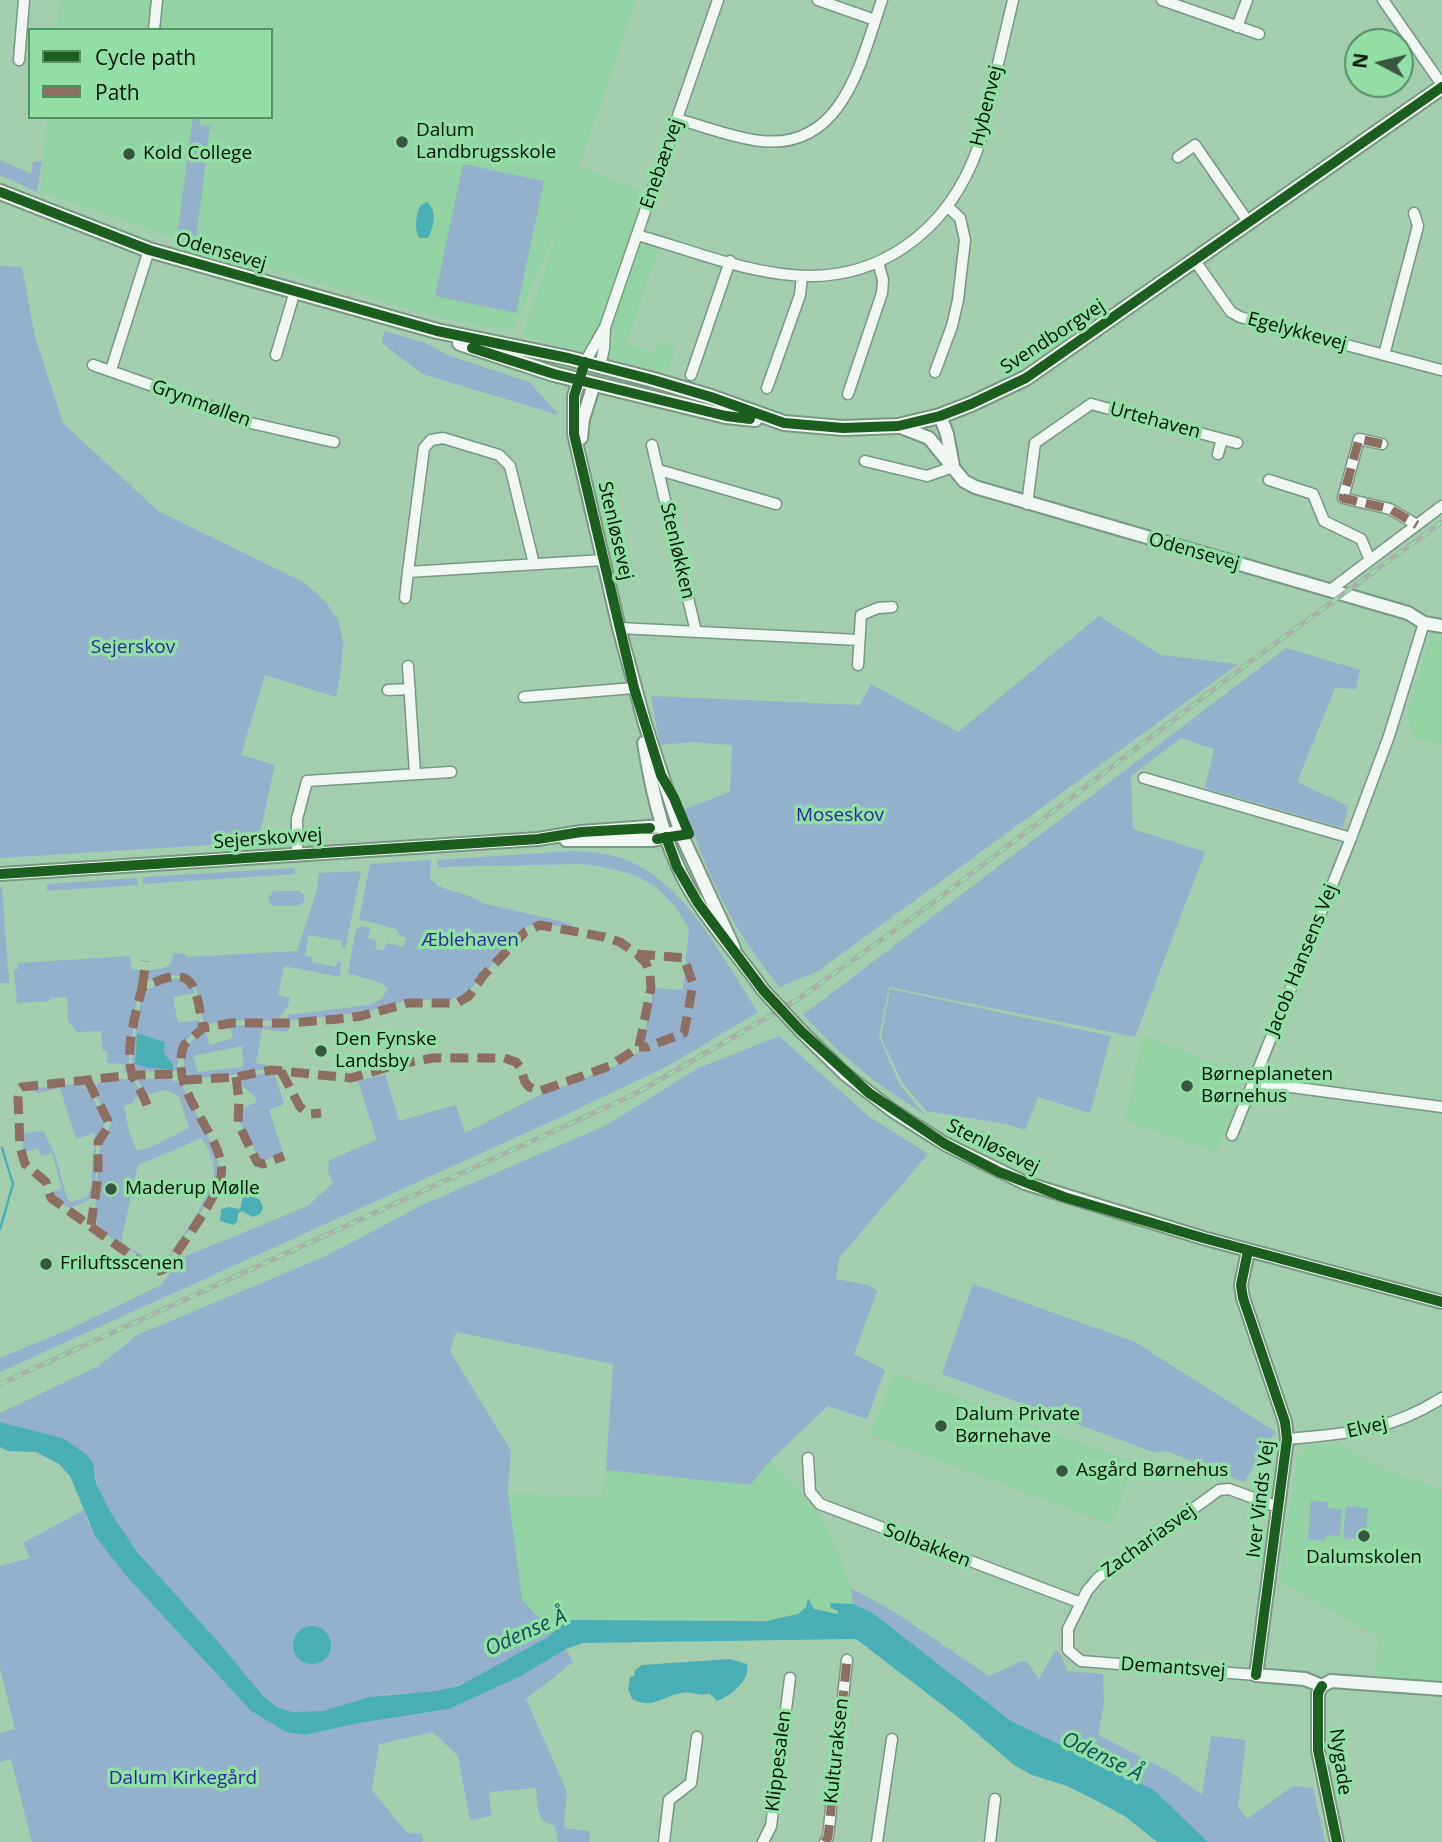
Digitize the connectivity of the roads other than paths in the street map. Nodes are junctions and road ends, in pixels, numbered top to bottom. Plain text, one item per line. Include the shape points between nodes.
1 (24, 0) edge
2 (157, 0) edge
3 (718, 0) edge
4 (818, 0) edge
5 (882, 0) edge
6 (1013, 0) edge
7 (1162, 0) edge
8 (1247, 0) edge
9 (1385, 0) edge
10 (875, 20) junction
11 (1237, 27) junction
12 (154, 28) edge
13 (1259, 34) dead end
14 (19, 60) dead end
15 (1442, 86) edge
16 (677, 119) junction
17 (1178, 157) dead end
18 (0, 192) edge
19 (948, 207) junction
20 (1414, 213) dead end
21 (1250, 223) junction
22 (637, 235) junction
23 (149, 250) junction
24 (730, 261) junction
25 (1195, 261) junction
26 (878, 262) junction
27 (802, 276) junction
28 (295, 291) junction
29 (605, 327) junction
30 (437, 331) junction
31 (276, 355) dead end
32 (1384, 355) junction
33 (93, 365) dead end
34 (111, 370) junction
35 (1441, 370) edge
36 (582, 371) junction
37 (935, 373) dead end
38 (691, 374) dead end
39 (597, 375) junction
40 (768, 388) dead end
41 (848, 394) dead end
42 (940, 416) junction
43 (784, 423) junction
44 (898, 426) junction
45 (1222, 439) junction
46 (334, 442) dead end
47 (1237, 443) dead end
48 (1382, 444) dead end
49 (652, 445) dead end
50 (579, 452) junction
51 (1218, 454) dead end
52 (866, 461) dead end
53 (953, 467) junction
54 (659, 470) junction
55 (1269, 480) dead end
56 (776, 504) dead end
57 (1027, 504) junction
58 (1442, 506) edge
59 (1417, 525) junction
60 (603, 559) junction
61 (1370, 560) junction
62 (534, 564) junction
63 (408, 572) junction
64 (1329, 590) junction
65 (405, 598) dead end
66 (892, 607) dead end
67 (1424, 623) junction
68 (1442, 626) edge
69 (619, 628) junction
70 (696, 632) junction
71 (859, 640) junction
72 (858, 665) dead end
73 (408, 666) dead end
74 (634, 688) junction
75 (410, 689) junction
76 (388, 690) dead end
77 (524, 697) dead end
78 (451, 772) dead end
79 (415, 774) junction
80 (1144, 778) dead end
81 (669, 830) junction
82 (1351, 838) junction
83 (297, 855) junction
84 (0, 874) edge
85 (1253, 1082) junction
86 (1442, 1107) edge
87 (1232, 1135) dead end
88 (1248, 1251) junction
89 (1442, 1302) edge
90 (1442, 1398) edge
91 (1287, 1439) junction
92 (808, 1458) dead end
93 (1278, 1507) junction
94 (1081, 1603) junction
95 (1071, 1655) joint
96 (846, 1660) dead end
97 (1256, 1675) junction
98 (790, 1678) dead end
99 (1322, 1686) junction
100 (1442, 1689) edge
101 (697, 1737) dead end
102 (892, 1739) dead end
103 (995, 1799) dead end
104 (664, 1842) edge
105 (763, 1842) edge
106 (825, 1842) edge
107 (877, 1842) edge
108 (990, 1842) edge
109 (1337, 1842) edge

1 - 14 street
2 - 12 street
3 - 16 street, Enebærvej
4 - 10 street
5 - 10 street
6 - 19 street, Hybenvej via 979,145 962,187
7 - 11 street
8 - 11 street
9 - 15 street
10 - 16 street via 849,93 839,108 811,131 786,140 759,141
11 - 13 street
15 - 21 main road, Svendborgvej
16 - 22 street, Enebærvej
17 - 21 street via 1195,145
18 - 23 main road, Odensevej
19 - 26 street, Hybenvej via 904,248
19 - 37 street via 960,218 965,240 958,300
20 - 32 street via 1418,226
21 - 25 main road, Svendborgvej
22 - 24 street, Hybenvej
22 - 29 street, Enebærvej
23 - 28 main road, Odensevej
23 - 34 street
24 - 27 street, Hybenvej
24 - 38 street
25 - 32 street, Egelykkevej via 1231,312 1240,317
25 - 42 main road, Svendborgvej via 1026,379
26 - 27 street, Hybenvej via 829,275
26 - 41 street via 882,293
27 - 40 street via 800,295
28 - 30 main road, Odensevej
28 - 31 street
29 - 36 street, Enebærvej
29 - 39 street, Enebærvej
30 - 36 main road, Odensevej
30 - 36 main road, Odensevej via 493,355
32 - 35 street, Egelykkevej
33 - 34 street, Grynmøllen
34 - 46 street, Grynmøllen via 242,421
36 - 39 main road
36 - 50 street, Stenløsevej via 574,396
39 - 43 main road via 726,416
39 - 43 main road, Svendborgvej via 711,397
39 - 50 street, Stenløsevej via 583,419
42 - 44 main road, Svendborgvej
42 - 53 street
43 - 44 main road, Svendborgvej
44 - 53 street, Odensevej via 929,438
45 - 47 street, Urtehaven
45 - 51 street, Urtehaven
45 - 57 street, Urtehaven via 1091,404 1035,443
48 - 59 street via 1359,439 1343,498 1390,509
49 - 54 street, Stenløkken
50 - 60 street, Stenløsevej
52 - 53 street via 928,475
53 - 57 street, Odensevej via 975,487
54 - 56 street, Stenløkken
54 - 70 street, Stenløkken
55 - 61 street via 1313,494 1324,521 1361,539
57 - 64 street, Odensevej
58 - 59 street
59 - 61 street
60 - 62 street
60 - 69 street, Stenløsevej
61 - 64 street
62 - 63 street
62 - 63 street via 510,467 499,455 443,438 431,440 424,448
63 - 65 street
64 - 67 street, Odensevej via 1408,613
66 - 71 street via 861,615
67 - 68 street, Odensevej
67 - 82 street, Jacob Hansens Vej
69 - 70 street
69 - 74 street, Stenløsevej
70 - 71 street
71 - 72 street
73 - 75 street
74 - 77 street
74 - 81 street, Stenløsevej via 646,758
75 - 76 street
75 - 79 street
78 - 79 street, Sejerskovvej
79 - 83 street, Sejerskovvej via 307,781 297,820
80 - 82 street
81 - 83 street, Sejerskovvej via 581,832 538,839
81 - 88 street, Stenløsevej, bridge via 705,900 764,990 845,1073 893,1111 972,1159 1025,1183
82 - 85 street, Jacob Hansens Vej
83 - 84 street, Sejerskovvej
85 - 86 street
85 - 87 street, Jacob Hansens Vej
88 - 89 street, Stenløsevej
88 - 91 street, Iver Vinds Vej via 1243,1298
90 - 91 street, Elvej via 1366,1431
91 - 93 street, Iver Vinds Vej
92 - 94 street, Solbakken via 810,1492 820,1504
93 - 94 street, Zachariasvej via 1229,1489 1219,1490 1098,1578
93 - 97 street, Iver Vinds Vej
94 - 95 street, Zachariasvej via 1067,1637
95 - 97 street, Demantsvej via 1080,1661
96 - 106 street, Kulturaksen
97 - 99 street, Demantsvej via 1305,1678
98 - 105 street, Klippesalen via 771,1826
99 - 100 street, Demantsvej via 1331,1681
99 - 109 street, Nygade via 1318,1693 1318,1750
101 - 104 street via 691,1783 669,1800
102 - 107 street
103 - 108 street

